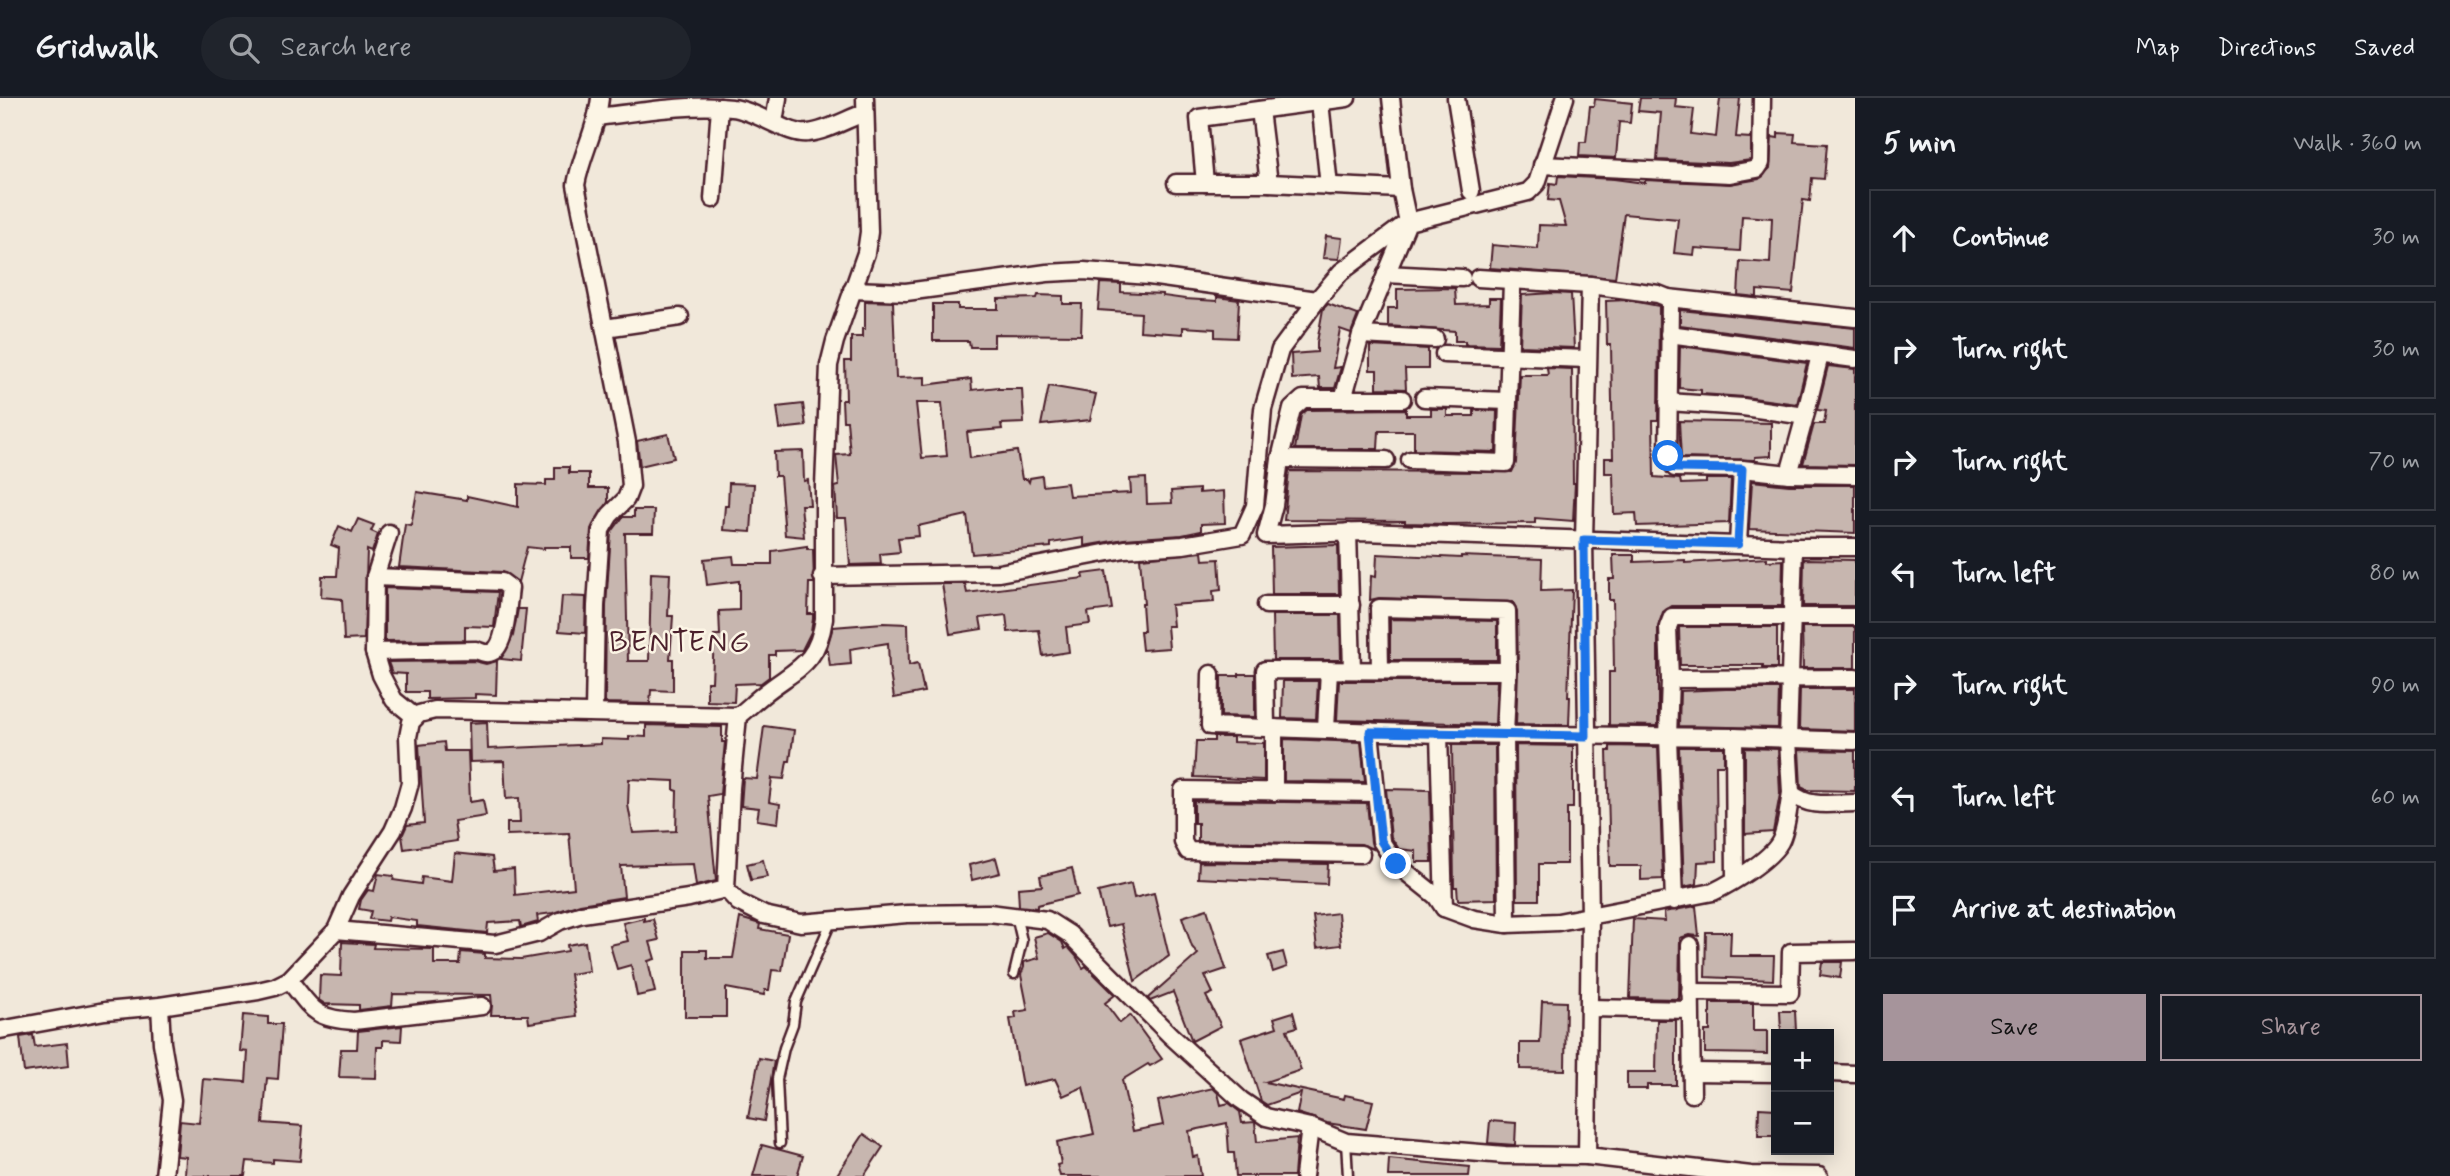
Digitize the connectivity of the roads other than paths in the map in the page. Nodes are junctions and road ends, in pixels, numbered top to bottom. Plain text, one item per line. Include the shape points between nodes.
1 (600, 98) edge
2 (778, 98) edge
3 (1347, 98) edge
4 (1391, 98) edge
5 (1456, 98) edge
6 (1565, 98) edge
7 (1762, 98) edge
8 (1320, 102) junction
9 (865, 106) edge
10 (720, 107) junction
11 (1261, 110) junction
12 (598, 117) junction
13 (774, 122) junction
14 (1542, 165) junction
15 (1176, 183) dead end
16 (1205, 183) junction
17 (1269, 183) junction
18 (1329, 186) junction
19 (1401, 189) junction
20 (1471, 191) dead end
21 (713, 199) dead end
22 (1408, 222) junction
23 (1386, 274) junction
24 (1512, 281) junction
25 (1590, 285) junction
26 (852, 290) junction
27 (1668, 298) junction
28 (1317, 300) junction
29 (680, 317) dead end
30 (1855, 318) edge
31 (605, 328) junction
32 (1669, 334) junction
33 (1361, 335) junction
34 (1435, 340) dead end
35 (1444, 354) dead end
36 (1820, 355) junction
37 (1510, 356) junction
38 (1587, 359) junction
39 (1855, 359) edge
40 (1343, 398) junction
41 (1424, 398) dead end
42 (1402, 399) dead end
43 (1508, 401) junction
44 (1668, 402) junction
45 (1805, 416) junction
46 (1280, 459) junction
47 (1385, 460) dead end
48 (1410, 460) dead end
49 (1742, 469) junction
50 (1789, 474) junction
51 (1855, 475) edge
52 (389, 533) dead end
53 (1348, 533) junction
54 (1584, 540) junction
55 (1738, 544) junction
56 (1794, 547) junction
57 (1855, 547) edge
58 (375, 576) junction
59 (822, 576) junction
60 (1266, 604) dead end
61 (1351, 606) junction
62 (1791, 617) junction
63 (1855, 617) edge
64 (374, 652) junction
65 (1329, 670) junction
66 (1352, 670) junction
67 (1380, 670) junction
68 (1508, 671) junction
69 (1211, 674) dead end
70 (1855, 678) edge
71 (1670, 679) junction
72 (1791, 680) junction
73 (594, 712) junction
74 (738, 716) junction
75 (415, 717) junction
76 (1270, 728) junction
77 (1326, 729) junction
78 (1370, 732) junction
79 (1438, 734) junction
80 (1505, 734) junction
81 (1586, 736) junction
82 (1668, 737) junction
83 (1734, 737) junction
84 (1788, 740) junction
85 (1855, 741) edge
86 (1274, 792) junction
87 (1376, 793) junction
88 (1791, 793) junction
89 (1855, 803) edge
90 (1361, 854) dead end
91 (1735, 879) junction
92 (726, 889) junction
93 (1674, 901) junction
94 (1444, 908) junction
95 (1016, 915) junction
96 (1590, 916) junction
97 (831, 922) junction
98 (1507, 924) junction
99 (336, 930) junction
100 (1689, 945) dead end
101 (1855, 951) edge
102 (1014, 974) dead end
103 (289, 980) junction
104 (1690, 992) junction
105 (160, 1006) junction
106 (482, 1006) dead end
107 (1589, 1008) junction
108 (1690, 1010) junction
109 (0, 1030) edge
110 (1691, 1072) junction
111 (1771, 1073) edge
112 (1834, 1073) edge
113 (1855, 1074) edge
114 (1692, 1094) dead end
115 (1310, 1128) junction
116 (1346, 1142) junction
117 (780, 1143) dead end
118 (1587, 1156) junction
119 (1751, 1175) edge
120 (164, 1176) edge
121 (1304, 1176) edge
122 (1348, 1176) edge
123 (1817, 1176) edge

1 - 12 street
2 - 13 street
3 - 8 street
4 - 19 street
5 - 20 street
6 - 14 street
7 - 14 street via 1761,163 1757,169 1730,174
8 - 11 street
8 - 18 street
9 - 13 street via 807,133
9 - 26 street via 869,232
10 - 12 street
10 - 13 street via 743,109
10 - 21 street
11 - 16 street via 1199,118
11 - 17 street
12 - 31 street via 576,185
14 - 22 street via 1537,183 1528,192
15 - 16 street
16 - 17 street
17 - 18 street
18 - 19 street
19 - 22 street
22 - 23 street
22 - 28 street via 1341,272
23 - 24 street
23 - 33 street
24 - 25 street
24 - 37 street
25 - 27 street
25 - 38 street
26 - 28 street via 906,292 1084,271
26 - 59 street via 829,365
27 - 30 street
27 - 32 street
28 - 59 street via 1280,350 1263,409 1255,506 1242,535 1125,549 999,573
29 - 31 street
31 - 73 street via 631,486 601,530
32 - 36 street
32 - 44 street
33 - 34 street
33 - 40 street
35 - 37 street
36 - 39 street
36 - 45 street
37 - 38 street
37 - 43 street
38 - 54 street
40 - 42 street
40 - 46 street via 1298,402 1292,409
41 - 43 street
43 - 48 street via 1506,463
44 - 45 street
44 - 49 street via 1668,456 1675,468
45 - 50 street
46 - 47 street
46 - 53 street via 1266,535
49 - 50 street
49 - 55 street
50 - 51 street
52 - 58 street
53 - 54 street
53 - 61 street
54 - 55 street
54 - 81 street
55 - 56 street
56 - 57 street
56 - 62 street
58 - 64 street
58 - 64 street via 502,582 510,588 502,642 493,652
59 - 74 street via 824,619 821,639 812,654 800,669
60 - 61 street
61 - 66 street
62 - 63 street
62 - 71 street via 1672,617 1668,626
62 - 72 street
64 - 75 street via 394,700
65 - 66 street
65 - 76 street via 1265,670
65 - 77 street
66 - 67 street
67 - 68 street
67 - 68 street via 1379,608 1507,611
68 - 80 street
69 - 76 street via 1210,726
70 - 72 street
71 - 72 street
71 - 82 street
72 - 84 street
73 - 74 street
73 - 75 street via 435,710
74 - 92 street
75 - 99 street via 408,737 410,783 403,808
76 - 77 street
76 - 86 street
77 - 78 street
78 - 79 street
78 - 87 street
79 - 80 street
79 - 94 street
80 - 81 street
80 - 98 street
81 - 82 street
81 - 96 street
82 - 83 street
82 - 93 street
83 - 84 street
83 - 91 street
84 - 85 street
84 - 88 street
86 - 87 street
86 - 90 street via 1182,790 1183,842 1188,851
87 - 94 street via 1381,841 1388,853
88 - 89 street via 1814,805
88 - 91 street via 1781,840 1771,854
91 - 93 street via 1713,892
92 - 97 street via 738,902 764,915 801,923
92 - 99 street via 582,914 539,933 495,944
93 - 96 street
94 - 98 street
95 - 97 street via 907,914
95 - 102 lane via 1022,941
95 - 115 street via 1047,920 1069,934 1241,1100 1266,1117
96 - 98 street
96 - 107 street
97 - 117 lane via 796,1002 784,1048 777,1079
99 - 103 street
100 - 104 street
101 - 104 street via 1791,952 1790,993
103 - 105 street via 258,991
103 - 106 street via 313,1011 337,1020
104 - 108 street
105 - 109 street
105 - 120 street via 172,1100
107 - 108 street
107 - 118 street
108 - 110 street
110 - 111 street
110 - 114 street
112 - 113 street
115 - 116 street
115 - 121 street
116 - 118 street via 1505,1155
116 - 122 lane
118 - 119 street
119 - 123 street

